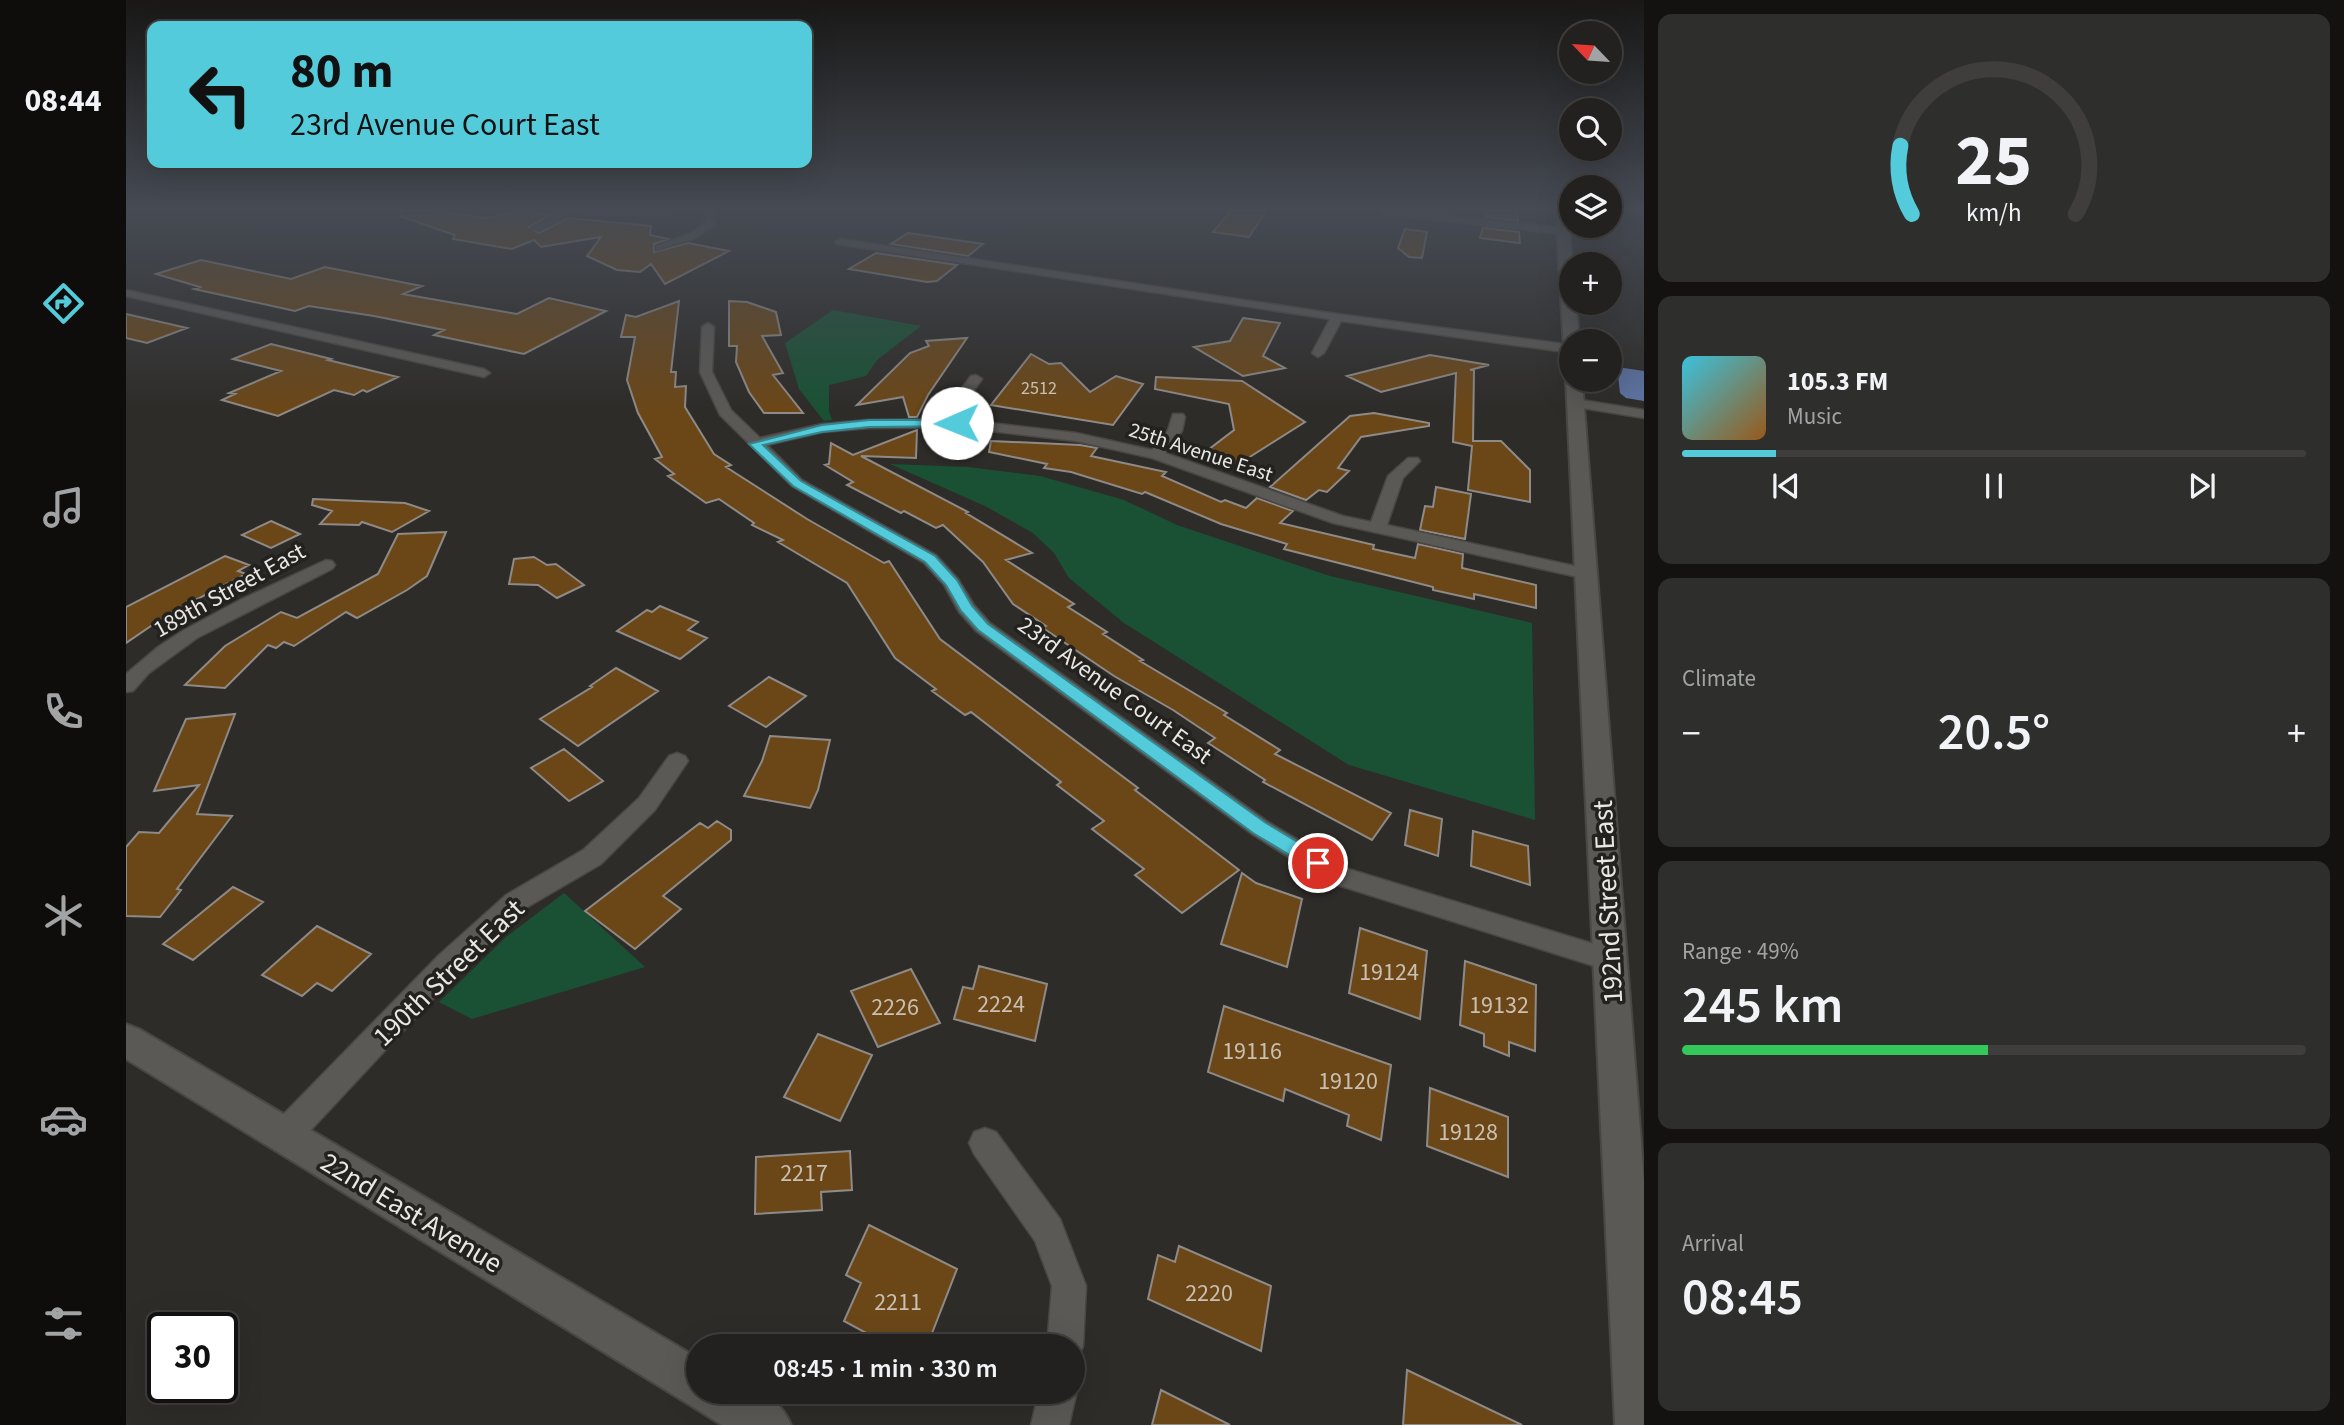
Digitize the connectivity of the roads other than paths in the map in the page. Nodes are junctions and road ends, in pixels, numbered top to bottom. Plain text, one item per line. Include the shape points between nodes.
1 (1075, 278) edge
2 (1566, 278) edge
3 (126, 293) edge
4 (1336, 317) junction
5 (708, 327) dead end
6 (1570, 329) edge
7 (1559, 347) edge
8 (1318, 353) dead end
9 (484, 373) dead end
10 (976, 379) dead end
11 (1574, 392) edge
12 (1577, 392) edge
13 (1644, 414) edge
14 (1178, 417) dead end
15 (957, 423) junction
16 (755, 444) junction
17 (1156, 455) junction
18 (1413, 461) dead end
19 (1377, 529) junction
20 (326, 565) dead end
21 (1587, 574) junction
22 (126, 686) edge
23 (677, 761) dead end
24 (1610, 960) junction
25 (126, 1040) edge
26 (285, 1135) junction
27 (985, 1143) dead end
28 (1066, 1334) edge
29 (686, 1377) edge
30 (732, 1404) edge
31 (1055, 1404) edge
32 (767, 1425) edge
33 (1050, 1425) edge
34 (1639, 1425) edge

1 - 4 street
2 - 6 street
3 - 9 street
4 - 7 street
4 - 8 street
5 - 16 street, 23rd Avenue Court East via 706,372 724,412
10 - 15 street via 957,404
11 - 21 street, 192nd Street East
12 - 13 street
14 - 17 street via 1175,431
15 - 16 street, 25th Avenue East via 822,428
15 - 17 street, 25th Avenue East via 1076,438
16 - 24 street, 23rd Avenue Court East via 797,484 930,559 983,627 1260,828 1315,862 1337,875
17 - 19 street, 25th Avenue East via 1284,502
18 - 19 street via 1396,476
19 - 21 street, 25th Avenue East
20 - 22 street, 189th Street East via 166,650
21 - 24 street, 192nd Street East
23 - 26 street, 190th Street East via 647,804 592,857 515,902 449,963
24 - 34 street, 192nd Street East
25 - 26 street, 22nd East Avenue
26 - 29 street, 22nd East Avenue
27 - 28 street via 1048,1231 1069,1286
30 - 32 street
31 - 33 street

